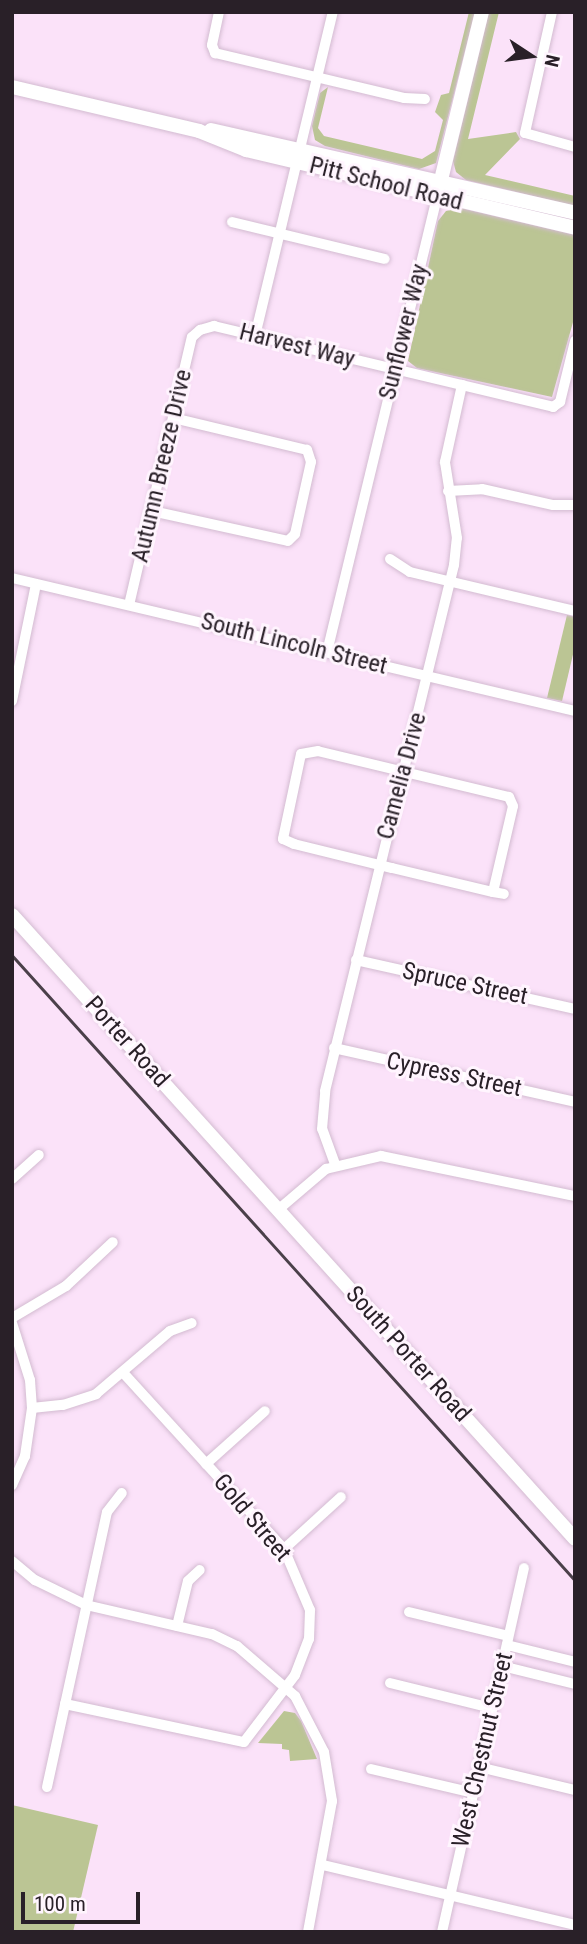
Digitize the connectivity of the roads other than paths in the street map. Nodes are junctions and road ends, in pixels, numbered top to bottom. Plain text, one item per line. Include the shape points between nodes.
1 (219, 12) edge
2 (333, 12) edge
3 (482, 12) edge
4 (552, 12) edge
5 (317, 77) junction
6 (12, 87) edge
7 (425, 99) dead end
8 (575, 147) edge
9 (298, 156) junction
10 (441, 181) junction
11 (437, 196) junction
12 (575, 213) edge
13 (232, 222) dead end
14 (575, 228) edge
15 (279, 232) junction
16 (385, 259) dead end
17 (200, 330) joint
18 (255, 336) junction
19 (575, 341) edge
20 (396, 369) junction
21 (462, 385) junction
22 (174, 418) junction
23 (448, 491) junction
24 (573, 505) edge
25 (152, 511) junction
26 (390, 559) dead end
27 (12, 578) edge
28 (451, 581) junction
29 (36, 584) junction
30 (129, 605) junction
31 (575, 611) edge
32 (327, 652) junction
33 (428, 677) junction
34 (12, 701) edge
35 (575, 711) edge
36 (401, 770) junction
37 (379, 864) junction
38 (493, 891) junction
39 (504, 894) dead end
40 (12, 915) edge
41 (356, 960) junction
42 (575, 1009) edge
43 (334, 1048) junction
44 (575, 1102) edge
45 (39, 1155) dead end
46 (335, 1164) junction
47 (242, 1170) joint
48 (12, 1179) edge
49 (575, 1196) edge
50 (279, 1209) junction
51 (113, 1242) dead end
52 (12, 1320) edge
53 (192, 1323) dead end
54 (124, 1374) junction
55 (33, 1408) junction
56 (265, 1411) dead end
57 (206, 1464) junction
58 (12, 1485) edge
59 (122, 1493) dead end
60 (341, 1497) dead end
61 (575, 1539) edge
62 (284, 1549) junction
63 (12, 1561) edge
64 (524, 1568) dead end
65 (200, 1570) dead end
66 (86, 1605) junction
67 (409, 1612) dead end
68 (177, 1626) junction
69 (507, 1641) junction
70 (575, 1662) edge
71 (502, 1666) junction
72 (390, 1684) dead end
73 (575, 1684) edge
74 (287, 1686) junction
75 (65, 1704) junction
76 (492, 1708) junction
77 (479, 1767) junction
78 (371, 1769) dead end
79 (47, 1787) dead end
80 (575, 1790) edge
81 (473, 1793) junction
82 (323, 1865) junction
83 (450, 1896) junction
84 (575, 1925) edge
85 (308, 1932) edge
86 (442, 1932) edge

1 - 5 street via 212,51
2 - 5 street
3 - 10 street, Sunflower Way
4 - 8 street via 525,133
5 - 7 street
5 - 9 street
6 - 9 street, Pitt School Road via 199,131 246,150
9 - 10 street, Pitt School Road
9 - 11 street, Pitt School Road
9 - 15 street
10 - 11 street, Sunflower Way
10 - 12 street, Pitt School Road
11 - 14 street, Pitt School Road
11 - 20 street, Sunflower Way
13 - 15 street
15 - 16 street
15 - 18 street
17 - 18 street, Harvest Way via 214,326
17 - 22 street, Autumn Breeze Drive via 192,337
18 - 20 street, Harvest Way
19 - 21 street, Harvest Way via 558,406
20 - 21 street, Harvest Way
20 - 32 street, Sunflower Way
21 - 23 street, Camelia Drive via 445,461
22 - 25 street, Autumn Breeze Drive
22 - 25 street via 310,452 311,463 290,540
23 - 24 street via 482,489 553,506
23 - 28 street, Camelia Drive via 457,538
25 - 30 street, Autumn Breeze Drive
26 - 28 street via 410,572
27 - 29 street, South Lincoln Street
28 - 31 street
28 - 33 street, Camelia Drive
29 - 30 street, South Lincoln Street
29 - 34 street
30 - 32 street, South Lincoln Street
32 - 33 street, South Lincoln Street
33 - 35 street, South Lincoln Street
33 - 36 street, Camelia Drive
36 - 37 street, Camelia Drive
36 - 37 street via 304,750 283,839
36 - 38 street via 513,799
37 - 38 street
37 - 41 street, Camelia Drive
38 - 39 street
40 - 47 street, Porter Road
41 - 42 street, Spruce Street
41 - 43 street, Camelia Drive
43 - 44 street, Cypress Street
43 - 46 street, Camelia Drive via 322,1117
45 - 48 street
46 - 49 street via 395,1157
46 - 50 street
47 - 50 street, South Porter Road
50 - 61 street, South Porter Road
51 - 52 street via 66,1286
52 - 55 street via 30,1380
53 - 54 street via 170,1331
54 - 55 street via 96,1394 63,1405
54 - 57 street, Gold Street
55 - 58 street via 25,1456
56 - 57 street
57 - 62 street, Gold Street
59 - 66 street via 107,1512
60 - 62 street
62 - 74 street, Gold Street via 310,1610 309,1639
63 - 66 street via 47,1587
64 - 69 street, West Chestnut Street
65 - 68 street via 188,1581
66 - 68 street
66 - 75 street
67 - 69 street
68 - 74 street via 237,1646
69 - 70 street
69 - 71 street, West Chestnut Street
71 - 73 street
71 - 76 street, West Chestnut Street
72 - 76 street
74 - 75 street, Gold Street via 244,1742
74 - 82 street via 315,1729 329,1774 331,1812
75 - 79 street
76 - 77 street, West Chestnut Street
77 - 80 street
77 - 81 street, West Chestnut Street
78 - 81 street
81 - 83 street, West Chestnut Street
82 - 83 street
82 - 85 street
83 - 84 street
83 - 86 street, West Chestnut Street

